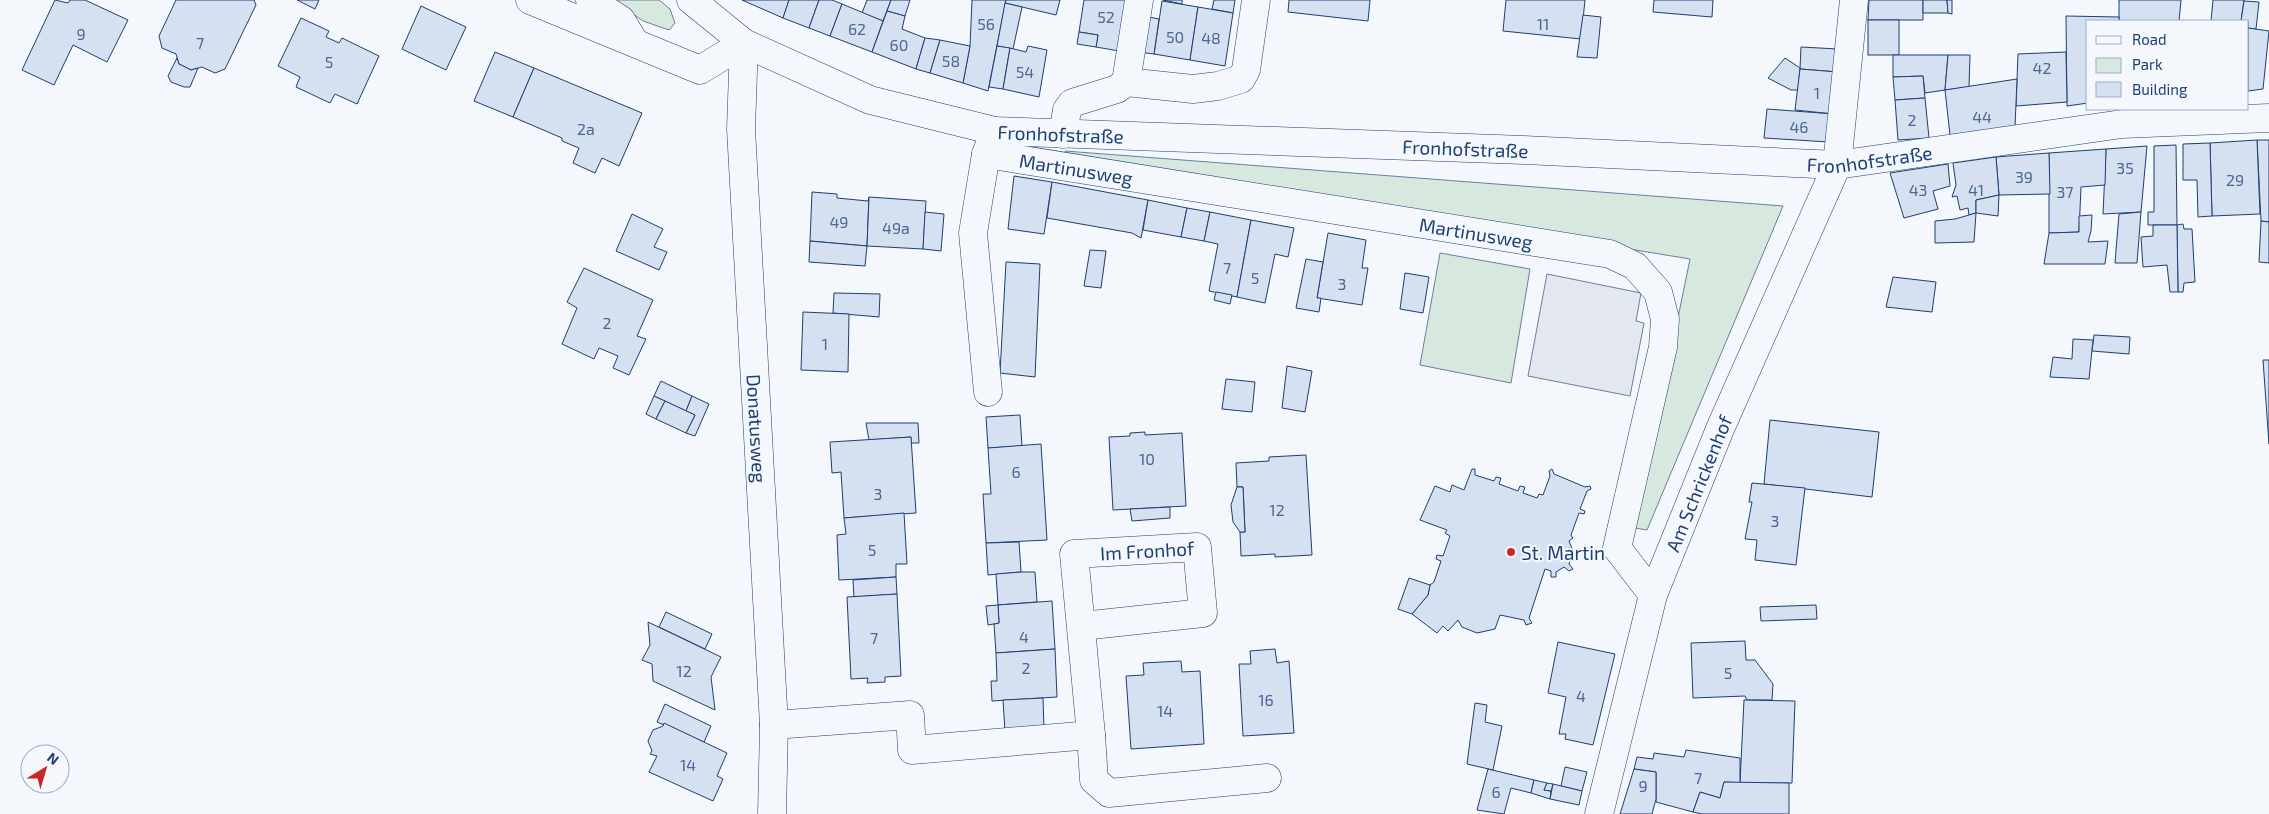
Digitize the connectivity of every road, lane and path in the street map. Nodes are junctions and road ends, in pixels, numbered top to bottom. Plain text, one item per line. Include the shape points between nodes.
1 (530, 0) edge
2 (590, 0) edge
3 (691, 0) edge
4 (1139, 0) edge
5 (1256, 0) edge
6 (1854, 0) edge
7 (744, 43) junction
8 (635, 44) junction
9 (1126, 82) junction
10 (2269, 118) edge
11 (1063, 134) junction
12 (991, 142) junction
13 (1837, 165) junction
14 (988, 392) dead end
15 (1653, 595) junction
16 (1082, 626) junction
17 (774, 725) junction
18 (1091, 734) junction
19 (1266, 778) dead end
20 (772, 814) edge
21 (1599, 814) edge

1 - 8 street
2 - 8 street via 621,20
3 - 7 street, Fronhofstraße
4 - 9 street
5 - 9 street via 1246,70 1241,79 1193,89
6 - 13 street, Am Schrickenhof
7 - 8 street via 700,70
7 - 12 street, Fronhofstraße via 870,100
7 - 17 street, Donatusweg via 741,128
9 - 11 street via 1117,89 1072,103 1067,110
10 - 13 street, Fronhofstraße via 2122,124
11 - 12 street, Fronhofstraße
11 - 13 street, Fronhofstraße
12 - 14 street via 972,232
12 - 15 street, Martinusweg via 1610,254 1635,266 1658,292 1665,319 1663,347 1617,548
13 - 15 street, Am Schrickenhof via 1720,429
15 - 21 street, Am Schrickenhof
16 - 16 street, Im Fronhof via 1074,554 1197,547 1203,613
16 - 18 street, Im Fronhof
17 - 18 street via 910,715 912,750
17 - 20 street, Donatusweg
18 - 19 street, Im Fronhof via 1094,780 1109,793

